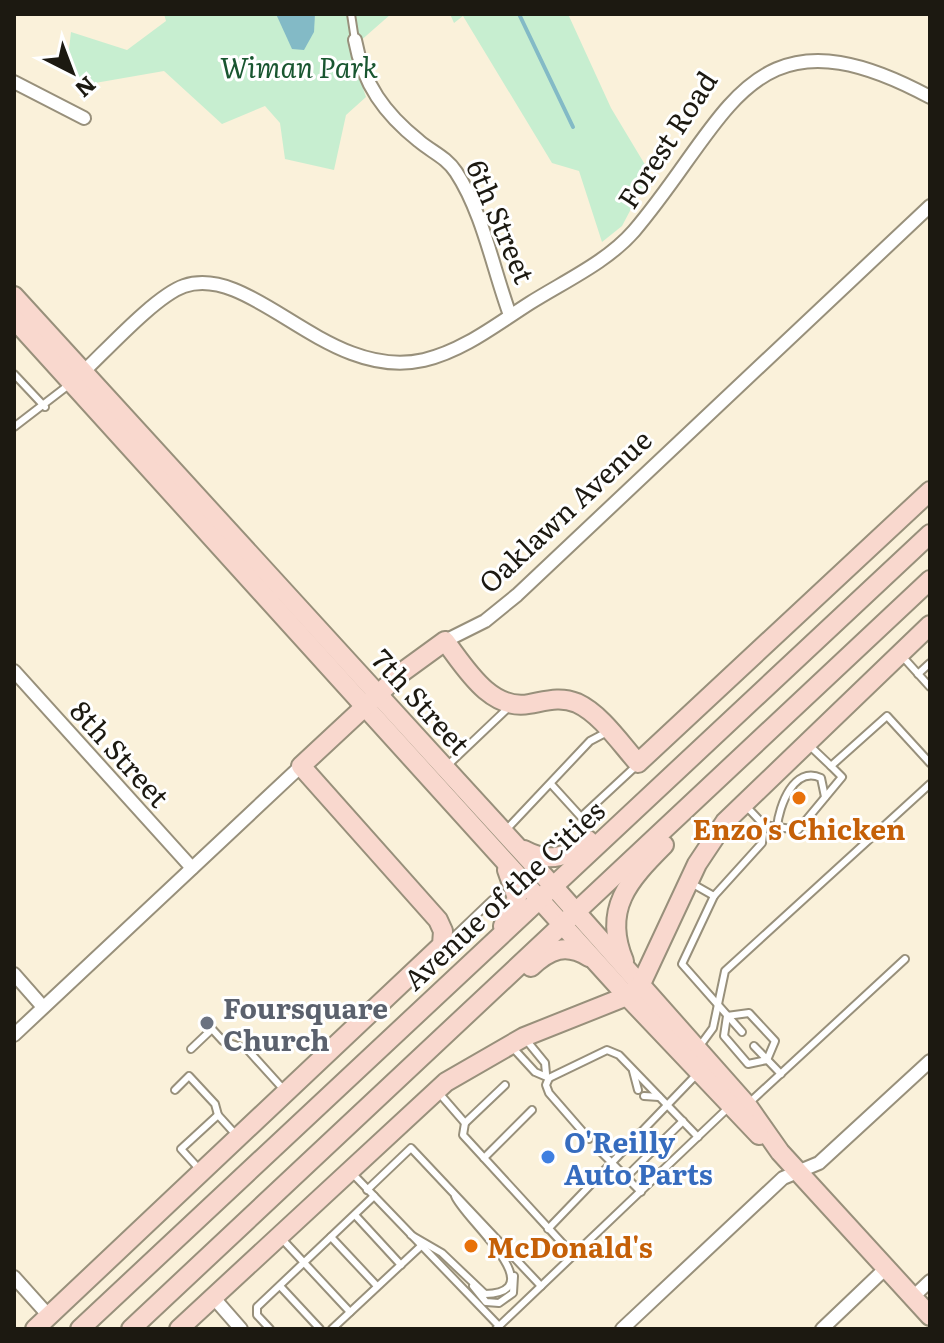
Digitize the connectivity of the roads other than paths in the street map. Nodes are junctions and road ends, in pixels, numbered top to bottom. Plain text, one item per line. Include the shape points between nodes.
1 (351, 14) edge
2 (355, 40) joint
3 (885, 60) dead end
4 (14, 82) edge
5 (728, 88) dead end
6 (930, 97) edge
7 (84, 118) dead end
8 (930, 206) edge
9 (14, 296) edge
10 (510, 315) junction
11 (14, 319) edge
12 (14, 374) edge
13 (79, 377) junction
14 (45, 407) junction
15 (14, 427) edge
16 (930, 491) edge
17 (930, 534) edge
18 (930, 580) edge
19 (930, 625) edge
20 (445, 641) junction
21 (900, 653) junction
22 (930, 663) edge
23 (14, 671) edge
24 (918, 674) junction
25 (930, 687) edge
26 (803, 699) junction
27 (372, 700) junction
28 (511, 704) junction
29 (609, 731) junction
30 (709, 739) junction
31 (806, 741) junction
32 (638, 763) junction
33 (930, 763) edge
34 (301, 766) junction
35 (831, 766) junction
36 (445, 768) junction
37 (551, 784) junction
38 (930, 784) edge
39 (825, 797) junction
40 (743, 802) junction
41 (764, 825) junction
42 (777, 827) junction
43 (479, 832) junction
44 (508, 838) junction
45 (192, 868) junction
46 (689, 881) junction
47 (546, 892) junction
48 (714, 896) junction
49 (492, 900) dead end
50 (569, 918) junction
51 (489, 946) junction
52 (438, 951) junction
53 (905, 959) dead end
54 (598, 963) junction
55 (14, 974) edge
56 (632, 986) junction
57 (718, 1006) junction
58 (43, 1007) junction
59 (727, 1016) junction
60 (742, 1032) dead end
61 (14, 1035) edge
62 (516, 1041) junction
63 (754, 1046) dead end
64 (191, 1049) dead end
65 (697, 1050) junction
66 (767, 1060) junction
67 (930, 1061) edge
68 (633, 1070) junction
69 (698, 1073) junction
70 (781, 1074) junction
71 (548, 1076) junction
72 (394, 1082) junction
73 (505, 1085) dead end
74 (175, 1090) dead end
75 (436, 1090) junction
76 (288, 1094) junction
77 (659, 1097) junction
78 (668, 1106) junction
79 (738, 1106) junction
80 (532, 1110) dead end
81 (218, 1115) junction
82 (683, 1121) junction
83 (465, 1123) junction
84 (698, 1137) junction
85 (240, 1139) junction
86 (589, 1139) dead end
87 (600, 1151) dead end
88 (484, 1158) junction
89 (613, 1163) junction
90 (348, 1170) junction
91 (798, 1172) junction
92 (203, 1173) junction
93 (626, 1177) junction
94 (367, 1190) junction
95 (641, 1192) junction
96 (454, 1193) junction
97 (374, 1196) junction
98 (355, 1215) junction
99 (548, 1229) junction
100 (279, 1235) junction
101 (411, 1235) junction
102 (331, 1237) junction
103 (421, 1246) junction
104 (574, 1256) junction
105 (304, 1263) junction
106 (401, 1265) junction
107 (885, 1269) junction
108 (14, 1277) edge
109 (930, 1281) edge
110 (280, 1286) junction
111 (377, 1286) junction
112 (541, 1286) junction
113 (213, 1297) junction
114 (913, 1297) junction
115 (350, 1312) junction
116 (930, 1316) edge
117 (42, 1323) edge
118 (498, 1328) edge
119 (80, 1329) edge
120 (131, 1329) edge
121 (179, 1329) edge
122 (241, 1329) edge
123 (270, 1329) edge
124 (320, 1329) edge
125 (332, 1329) edge
126 (622, 1329) edge
127 (822, 1329) edge

1 - 2 lane
2 - 10 street, 6th Street via 376,98 403,128 448,161 461,181
3 - 6 street
4 - 7 street
5 - 10 street, Forest Road via 662,194 628,237
8 - 20 street, Oaklawn Avenue via 517,595 485,621
9 - 13 main road, 7th Street
10 - 13 street, Forest Road via 452,351 421,360 372,362 342,351 233,289 198,283 168,294
11 - 13 main road, 7th Street
12 - 14 lane
13 - 14 lane
13 - 27 main road, 7th Street
14 - 15 lane
16 - 32 main road, Avenue of the Cities
17 - 30 main road, Avenue of the Cities
18 - 26 main road
19 - 21 main road
20 - 27 main road, Oaklawn Avenue
20 - 28 main road via 477,681
21 - 24 lane
21 - 31 main road
22 - 24 lane
23 - 45 street, 8th Street
24 - 25 lane
26 - 50 main road
26 - 56 main road via 626,887 615,934
27 - 34 main road, Oaklawn Avenue
27 - 36 main road, 7th Street
27 - 43 main road, 7th Street
28 - 29 main road via 554,698 574,702
28 - 36 lane
29 - 32 main road
29 - 37 lane via 590,741
30 - 44 main road via 641,790 573,852 541,858
30 - 47 main road, Avenue of the Cities
31 - 35 lane
31 - 40 main road
32 - 37 lane, Avenue of the Cities via 581,817
33 - 35 lane via 887,716
34 - 45 street, Oaklawn Avenue
34 - 52 main road via 438,920 444,937
35 - 39 lane via 842,777
36 - 44 main road, 7th Street
37 - 44 lane
38 - 57 lane via 725,971
39 - 42 lane via 798,830
39 - 42 lane via 821,778 804,776 780,803
40 - 41 lane
40 - 46 main road via 714,837
41 - 42 lane
41 - 48 lane via 762,843
43 - 47 main road, 7th Street
43 - 51 main road via 516,888 513,909
44 - 47 main road, 7th Street
45 - 58 street, Oaklawn Avenue
46 - 48 lane
46 - 56 main road
47 - 50 main road, 7th Street
47 - 51 main road, Avenue of the Cities
48 - 57 lane via 682,964
49 - 52 lane, Avenue of the Cities
50 - 54 main road, 7th Street
50 - 56 main road, 7th Street
50 - 72 main road
51 - 119 main road, Avenue of the Cities
52 - 76 main road, Avenue of the Cities
53 - 70 lane
54 - 56 main road, 7th Street
54 - 72 main road via 568,947 540,958 470,1024
55 - 58 street
56 - 62 main road
56 - 65 main road, 7th Street
56 - 69 main road, 7th Street
57 - 59 lane
57 - 65 lane via 713,1028
58 - 61 street, Oaklawn Avenue
59 - 60 lane
59 - 66 lane via 724,1036 748,1064
59 - 66 lane via 749,1013 775,1041
62 - 71 lane via 545,1063
62 - 71 lane via 535,1072
62 - 75 main road
63 - 66 lane
64 - 76 lane via 212,1029 223,1041 247,1049
65 - 79 main road, 7th Street
66 - 70 lane
67 - 91 street via 819,1163
68 - 71 lane via 607,1050
68 - 77 lane
68 - 77 lane via 641,1093
69 - 78 lane
69 - 79 main road, 7th Street
70 - 79 lane
71 - 86 lane via 549,1093
72 - 120 main road
73 - 83 lane
74 - 81 lane via 189,1076 215,1104
75 - 83 lane
75 - 90 main road
76 - 85 main road, Avenue of the Cities
77 - 78 lane
78 - 82 lane
78 - 89 lane
79 - 84 lane
79 - 91 main road, 7th Street
80 - 88 lane
81 - 85 lane
81 - 92 lane via 181,1149
82 - 84 lane
82 - 93 lane
83 - 88 lane via 463,1135
84 - 95 lane
85 - 92 main road, Avenue of the Cities
87 - 89 lane
88 - 99 lane
89 - 93 lane
89 - 99 lane
90 - 94 lane
90 - 100 main road
91 - 107 main road, 7th Street
91 - 126 street via 783,1178
92 - 117 main road, Avenue of the Cities
93 - 95 lane
94 - 96 lane via 411,1148
94 - 97 lane
95 - 104 lane
96 - 101 lane via 459,1208 508,1262 511,1283 485,1294 442,1253
96 - 112 lane
97 - 98 lane
97 - 101 lane
98 - 102 lane
98 - 106 lane
99 - 104 lane
100 - 105 lane
100 - 113 main road
101 - 103 lane
102 - 105 lane
102 - 111 lane
103 - 106 lane
103 - 118 lane
104 - 112 lane
105 - 110 lane
105 - 115 lane
106 - 111 lane
107 - 114 main road, 7th Street
107 - 127 street
108 - 117 street
109 - 114 street
110 - 123 lane via 257,1307 257,1315
110 - 124 lane
111 - 115 lane
112 - 118 lane
113 - 121 main road
113 - 122 street
114 - 116 main road, 7th Street
115 - 125 lane

